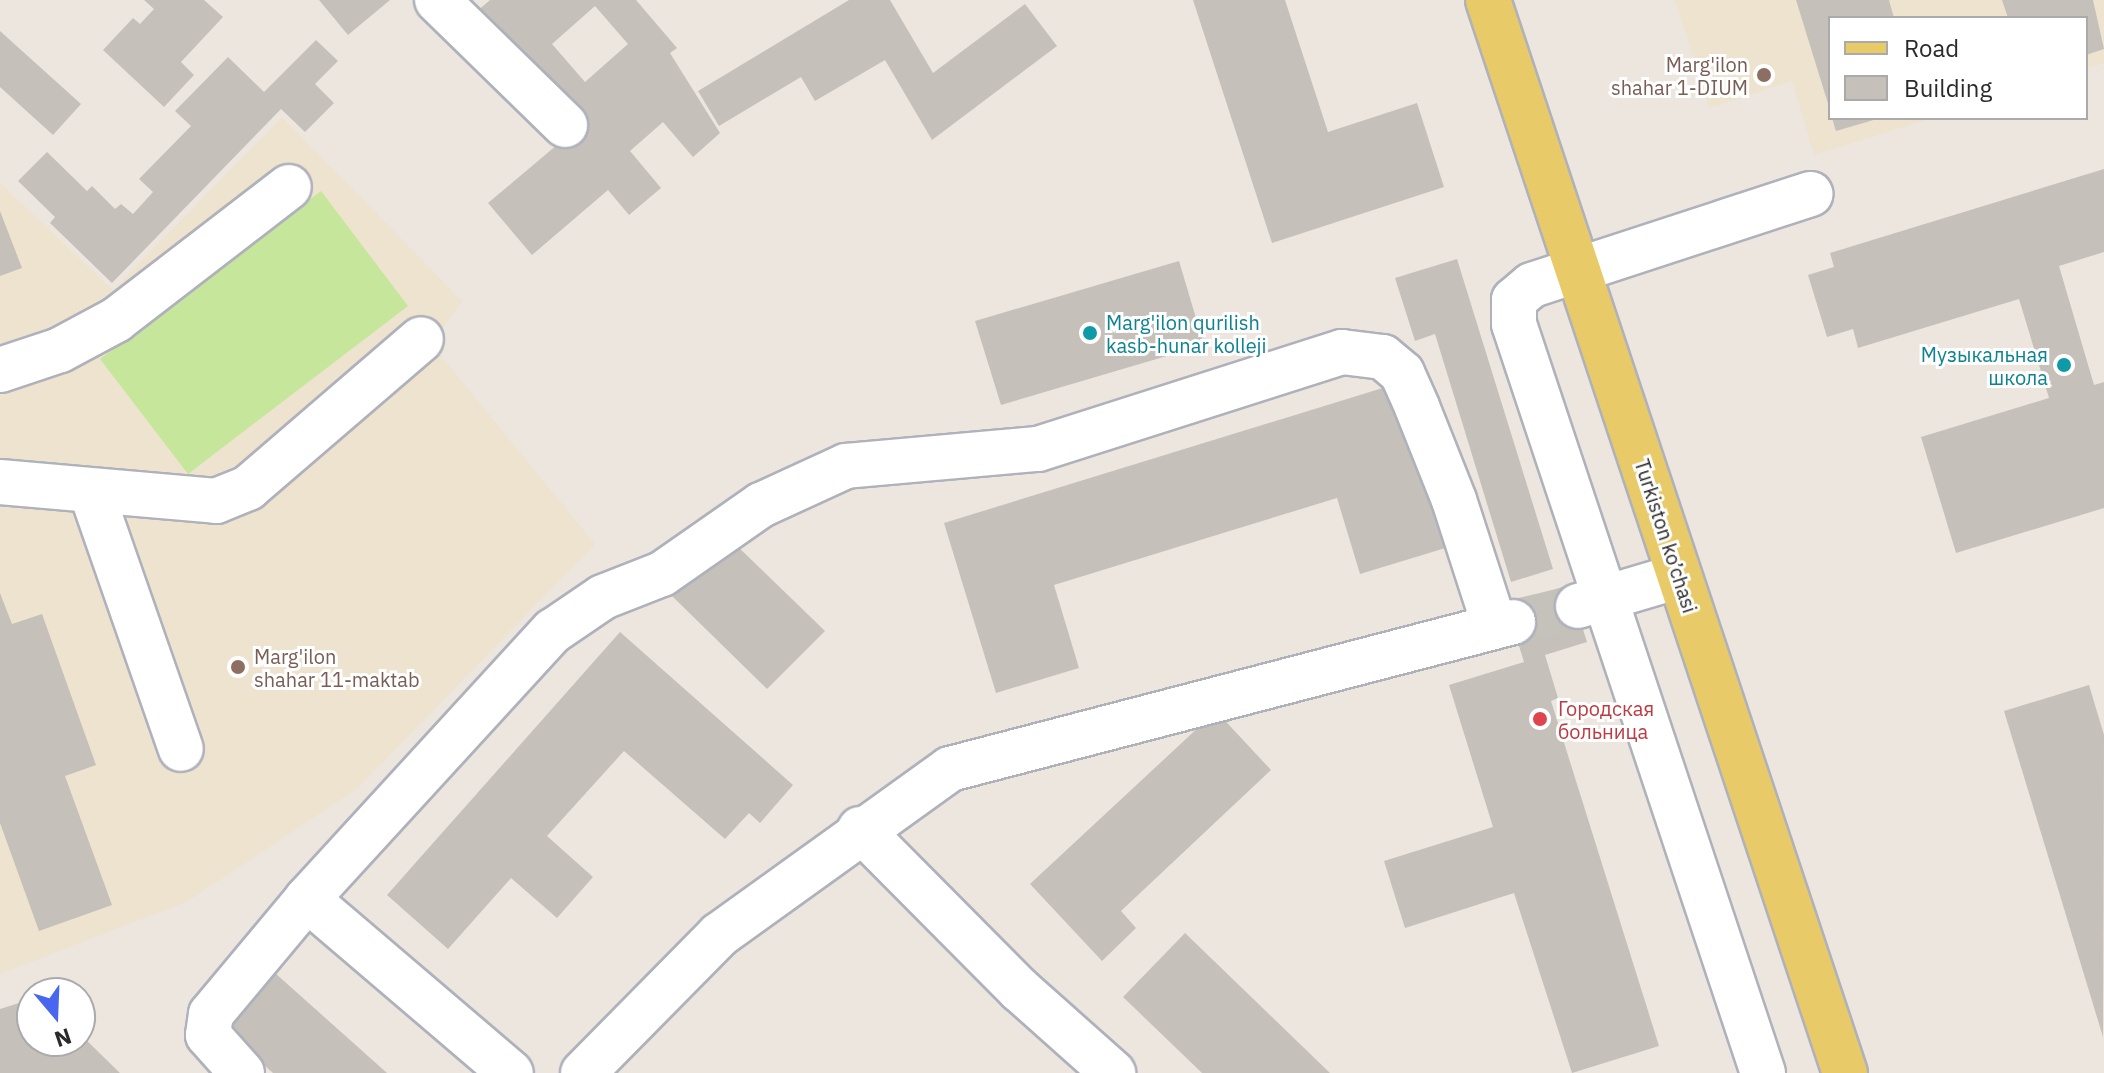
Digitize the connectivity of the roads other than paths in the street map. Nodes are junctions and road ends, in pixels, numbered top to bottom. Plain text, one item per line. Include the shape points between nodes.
1 (437, 0) edge
2 (1488, 0) edge
3 (565, 125) dead end
4 (289, 187) dead end
5 (1811, 194) dead end
6 (1578, 270) junction
7 (421, 339) dead end
8 (0, 370) edge
9 (0, 482) edge
10 (91, 491) junction
11 (1679, 576) junction
12 (1591, 603) junction
13 (181, 749) dead end
14 (860, 829) junction
15 (307, 899) junction
16 (242, 1073) edge
17 (511, 1073) edge
18 (583, 1073) edge
19 (1113, 1073) edge
20 (1763, 1073) edge
21 (1845, 1073) edge

1 - 3 street
2 - 6 main road, Turkiston ko’chasi
4 - 8 street via 116,320 60,350
5 - 6 street
6 - 11 main road, Turkiston ko’chasi
6 - 12 street via 1532,285 1514,300 1514,324
7 - 10 street via 248,488 216,501
9 - 10 street
10 - 13 street
11 - 12 street
11 - 21 main road, Turkiston ko’chasi
12 - 20 street
14 - 15 street via 950,769 1504,625 1402,373 1383,357 1342,352 1038,449 846,466 761,505 662,574 603,597 553,631
14 - 18 street via 719,935
14 - 19 street via 1020,990
15 - 16 street via 211,1014 208,1035
15 - 17 street

